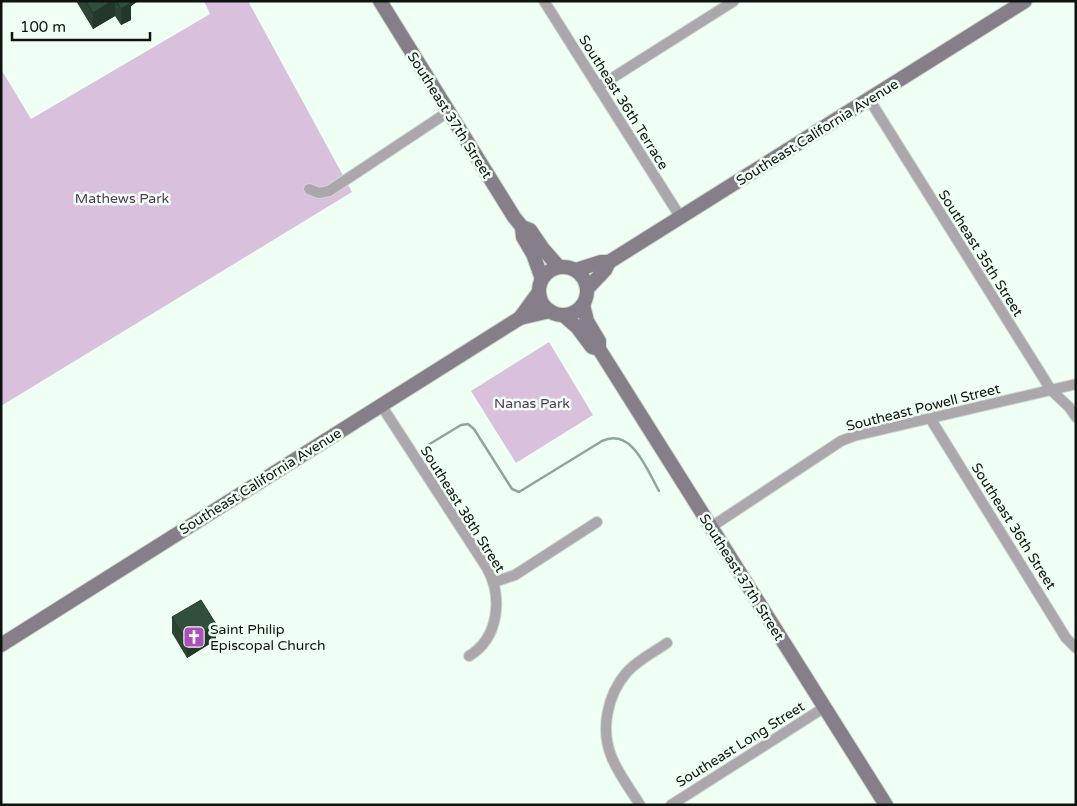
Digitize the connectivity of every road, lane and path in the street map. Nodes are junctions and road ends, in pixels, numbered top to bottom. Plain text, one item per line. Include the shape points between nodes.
1 (380, 1) edge
2 (544, 1) edge
3 (734, 1) edge
4 (1025, 1) edge
5 (598, 87) junction
6 (869, 99) junction
7 (448, 112) junction
8 (309, 189) dead end
9 (681, 218) junction
10 (522, 227) junction
11 (609, 262) junction
12 (559, 267) junction
13 (576, 270) junction
14 (540, 285) junction
15 (587, 289) junction
16 (583, 305) junction
17 (557, 313) junction
18 (520, 318) junction
19 (599, 349) junction
20 (1076, 384) edge
21 (1051, 390) junction
22 (380, 405) junction
23 (1076, 417) edge
24 (930, 418) junction
25 (596, 522) dead end
26 (711, 526) junction
27 (494, 582) junction
28 (668, 643) dead end
29 (1, 645) edge
30 (1076, 648) edge
31 (469, 656) dead end
32 (825, 707) junction
33 (640, 805) edge
34 (671, 805) edge
35 (886, 805) edge

1 - 7 main road, Southeast 37th Street
2 - 5 street, Southeast 36th Terrace
3 - 5 street
4 - 6 main road, Southeast California Avenue
5 - 9 street, Southeast 36th Terrace
6 - 9 main road, Southeast California Avenue
6 - 21 street, Southeast 35th Street
7 - 8 street via 329,191 319,193
7 - 10 main road, Southeast 37th Street
9 - 11 main road, Southeast California Avenue
10 - 12 main road, Southeast 37th Street via 530,230
10 - 14 main road, Southeast 37th Street via 522,237 533,254
11 - 13 main road, Southeast California Avenue
11 - 15 main road, Southeast California Avenue
12 - 13 main road
12 - 14 main road via 552,269
13 - 15 main road via 582,275
14 - 17 main road via 544,306
14 - 18 main road, Southeast California Avenue
15 - 16 main road
16 - 17 main road via 578,310
16 - 19 main road, Southeast 37th Street via 587,321 599,341
17 - 18 main road, Southeast California Avenue
17 - 19 main road, Southeast 37th Street via 577,327 592,347
18 - 22 main road, Southeast California Avenue
19 - 26 main road, Southeast 37th Street
20 - 21 street, Southeast Powell Street
21 - 23 street, Southeast 35th Street
21 - 24 street, Southeast Powell Street
22 - 27 street, Southeast 38th Street
22 - 29 main road, Southeast California Avenue
24 - 26 street, Southeast Powell Street via 841,441
24 - 30 street, Southeast 36th Street via 1066,638
25 - 27 street via 515,574
26 - 32 main road, Southeast 37th Street
27 - 31 street, Southeast 38th Street via 497,602 494,623 485,641
28 - 33 street via 627,672 612,696 606,718 612,758
32 - 34 street, Southeast Long Street
32 - 35 main road, Southeast 37th Street

